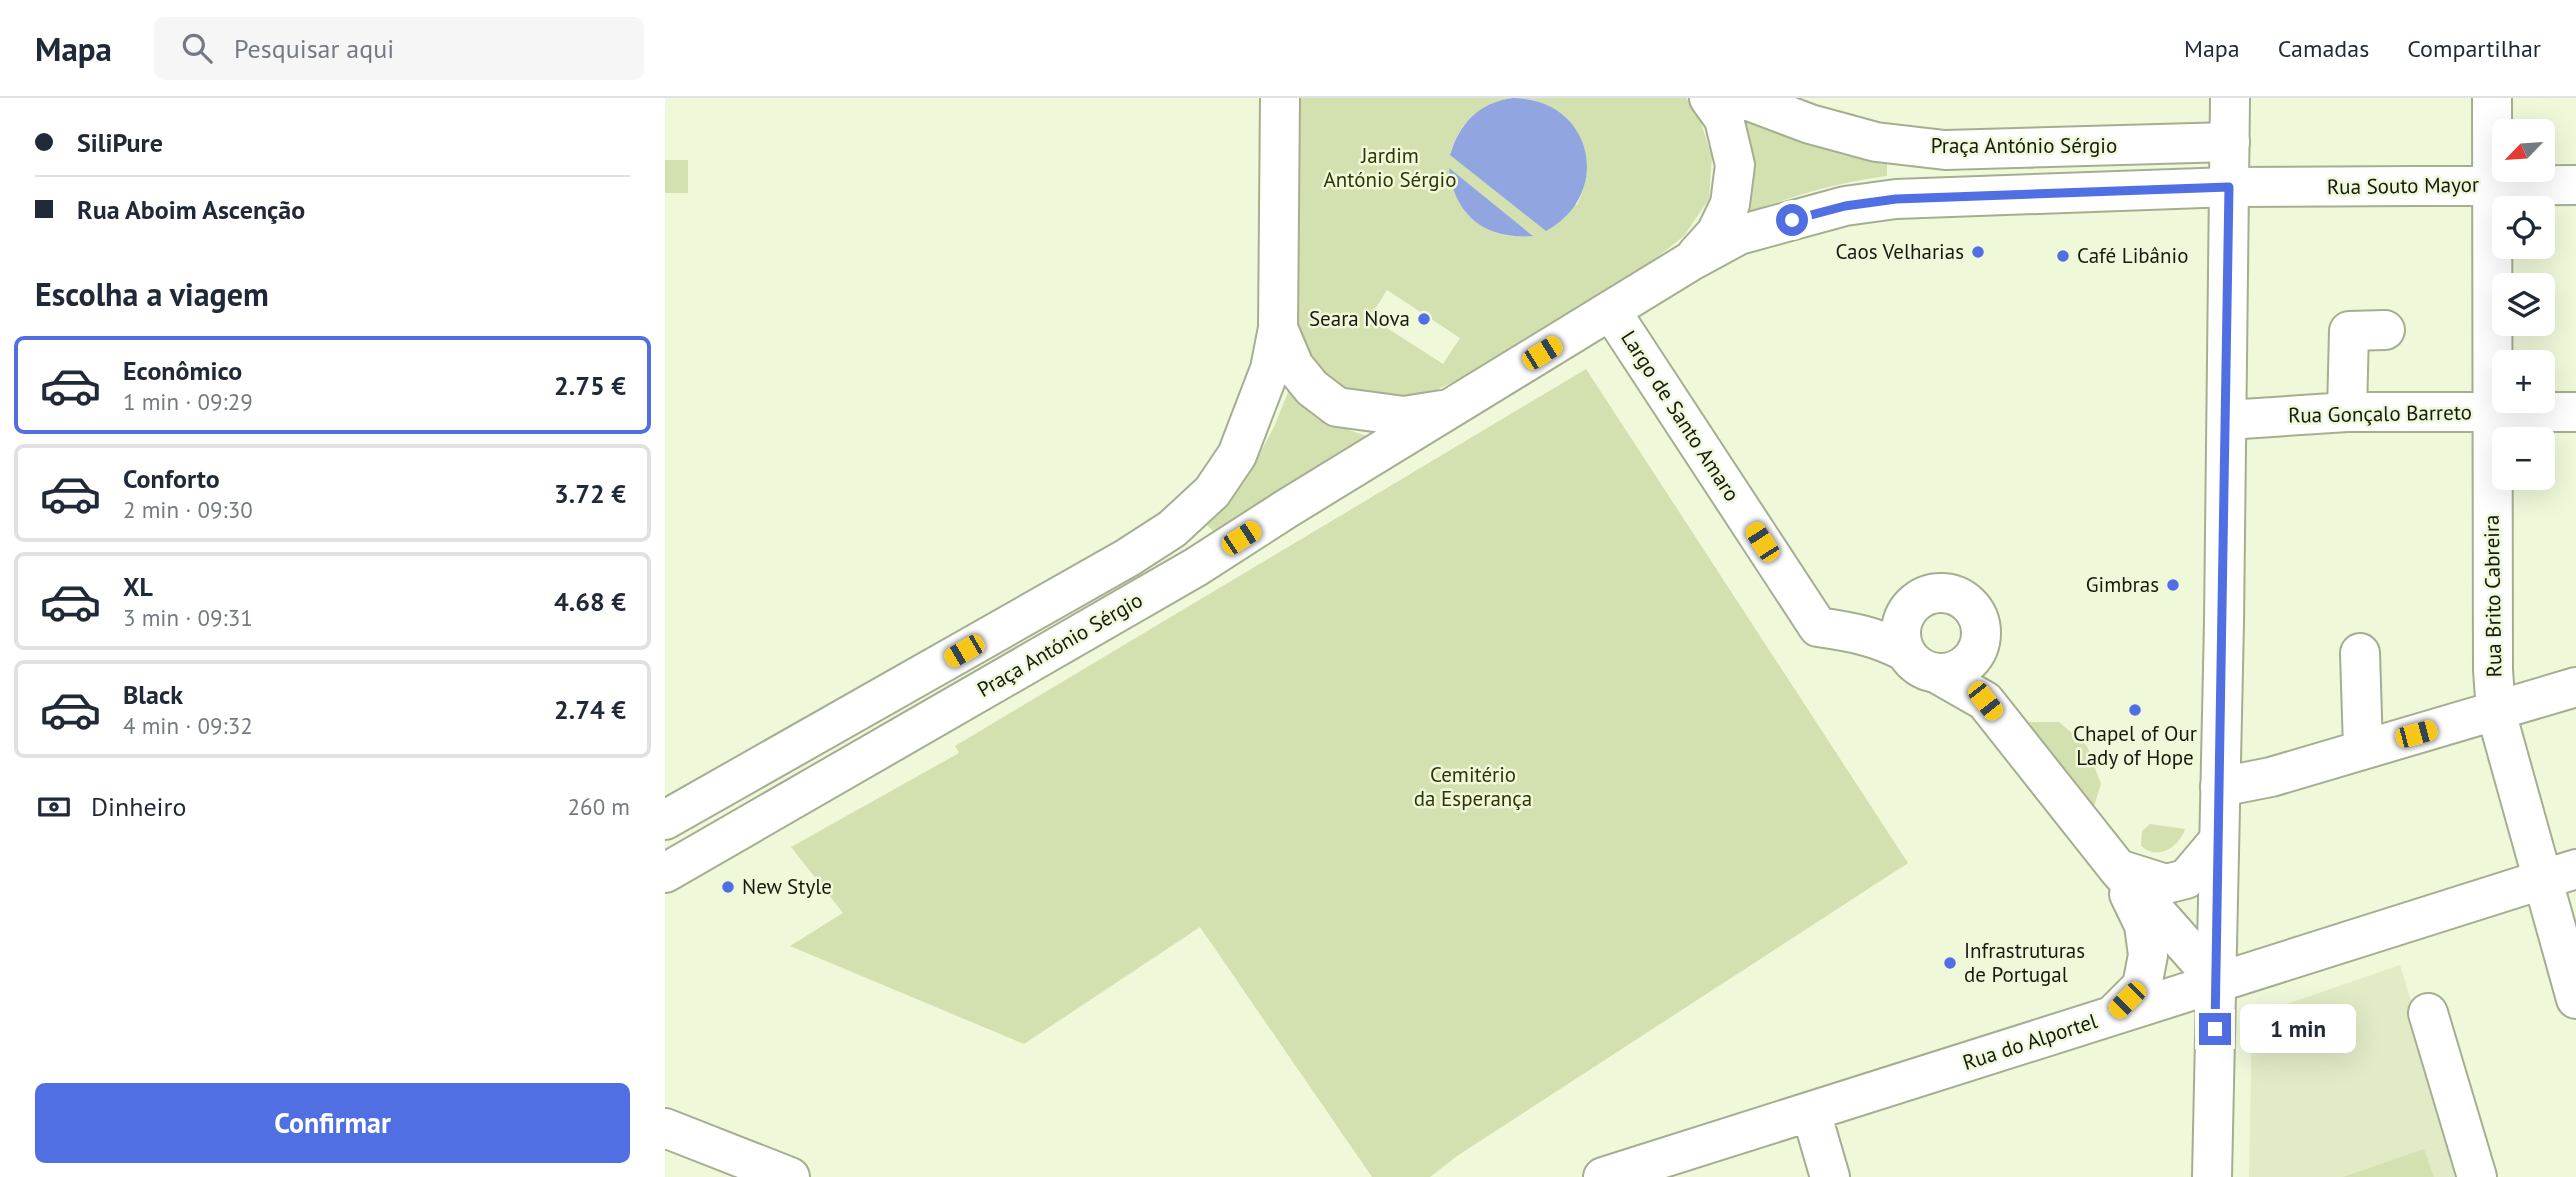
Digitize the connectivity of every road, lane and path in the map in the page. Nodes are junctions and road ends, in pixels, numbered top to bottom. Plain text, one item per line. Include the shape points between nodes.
1 (1280, 98) edge
2 (1709, 98) edge
3 (1741, 98) edge
4 (2230, 98) edge
5 (2492, 98) edge
6 (2230, 142) junction
7 (2491, 185) junction
8 (2576, 185) edge
9 (2229, 187) junction
10 (1691, 261) junction
11 (1611, 311) junction
12 (1278, 328) junction
13 (2385, 330) dead end
14 (1451, 409) junction
15 (2491, 411) junction
16 (2347, 412) junction
17 (2576, 412) edge
18 (2227, 420) junction
19 (1918, 600) junction
20 (1980, 628) junction
21 (1860, 633) junction
22 (2360, 653) dead end
23 (1921, 663) junction
24 (2576, 687) edge
25 (1985, 701) junction
26 (2496, 712) junction
27 (2363, 748) junction
28 (2220, 787) junction
29 (665, 820) edge
30 (2219, 840) junction
31 (2118, 869) junction
32 (665, 873) edge
33 (2559, 874) edge
34 (2217, 981) junction
35 (2576, 999) edge
36 (2428, 1013) dead end
37 (2113, 1015) junction
38 (1811, 1112) junction
39 (665, 1128) edge
40 (790, 1177) edge
41 (1604, 1177) edge
42 (1830, 1177) edge
43 (2212, 1177) edge
44 (2477, 1177) edge

1 - 12 street, Praça António Sérgio
2 - 10 street, Praça António Sérgio via 1724,119 1735,165 1730,204 1716,233
3 - 6 street, Praça António Sérgio via 1876,142 1945,150
4 - 6 street
5 - 7 street, Rua Brito Cabreira
6 - 9 street
7 - 8 street, Rua Souto Mayor
7 - 9 street, Rua Souto Mayor
7 - 15 street, Rua Brito Cabreira
9 - 10 street, Praça António Sérgio via 1923,197 1858,204 1739,235
9 - 18 street
10 - 11 street, Praça António Sérgio
11 - 14 street, Praça António Sérgio
11 - 21 street, Largo de Santo Amaro via 1818,628
12 - 14 street, Praça António Sérgio via 1294,366 1312,388 1337,407 1404,416
12 - 29 street, Praça António Sérgio via 1270,369 1237,455 1212,492 1172,528 1127,558
13 - 16 street via 2349,331
14 - 32 street, Praça António Sérgio via 1196,567
15 - 16 street, Rua Gonçalo Barreto
15 - 17 street, Rua Gonçalo Barreto
15 - 26 street, Rua Brito Cabreira
16 - 18 street, Rua Gonçalo Barreto
18 - 28 street
19 - 20 street via 1941,593 1957,597 1972,608
19 - 21 street
19 - 23 street via 1904,616 1901,634
20 - 23 street via 1977,650 1953,672
20 - 25 street
21 - 23 street
22 - 27 street
23 - 25 street
24 - 26 street
25 - 31 street
26 - 27 street
26 - 33 street, Rua Brito Cabreira
27 - 28 street via 2271,777
28 - 30 street
30 - 31 street via 2186,879 2166,884
30 - 34 street
31 - 34 street
31 - 37 street via 2144,925 2148,955 2142,986
33 - 34 street, Rua do Alportel
33 - 35 street, Rua Brito Cabreira
34 - 37 street, Rua do Alportel
34 - 43 street
36 - 44 street
37 - 38 street, Rua do Alportel
38 - 41 street, Rua do Alportel
38 - 42 street
39 - 40 street

